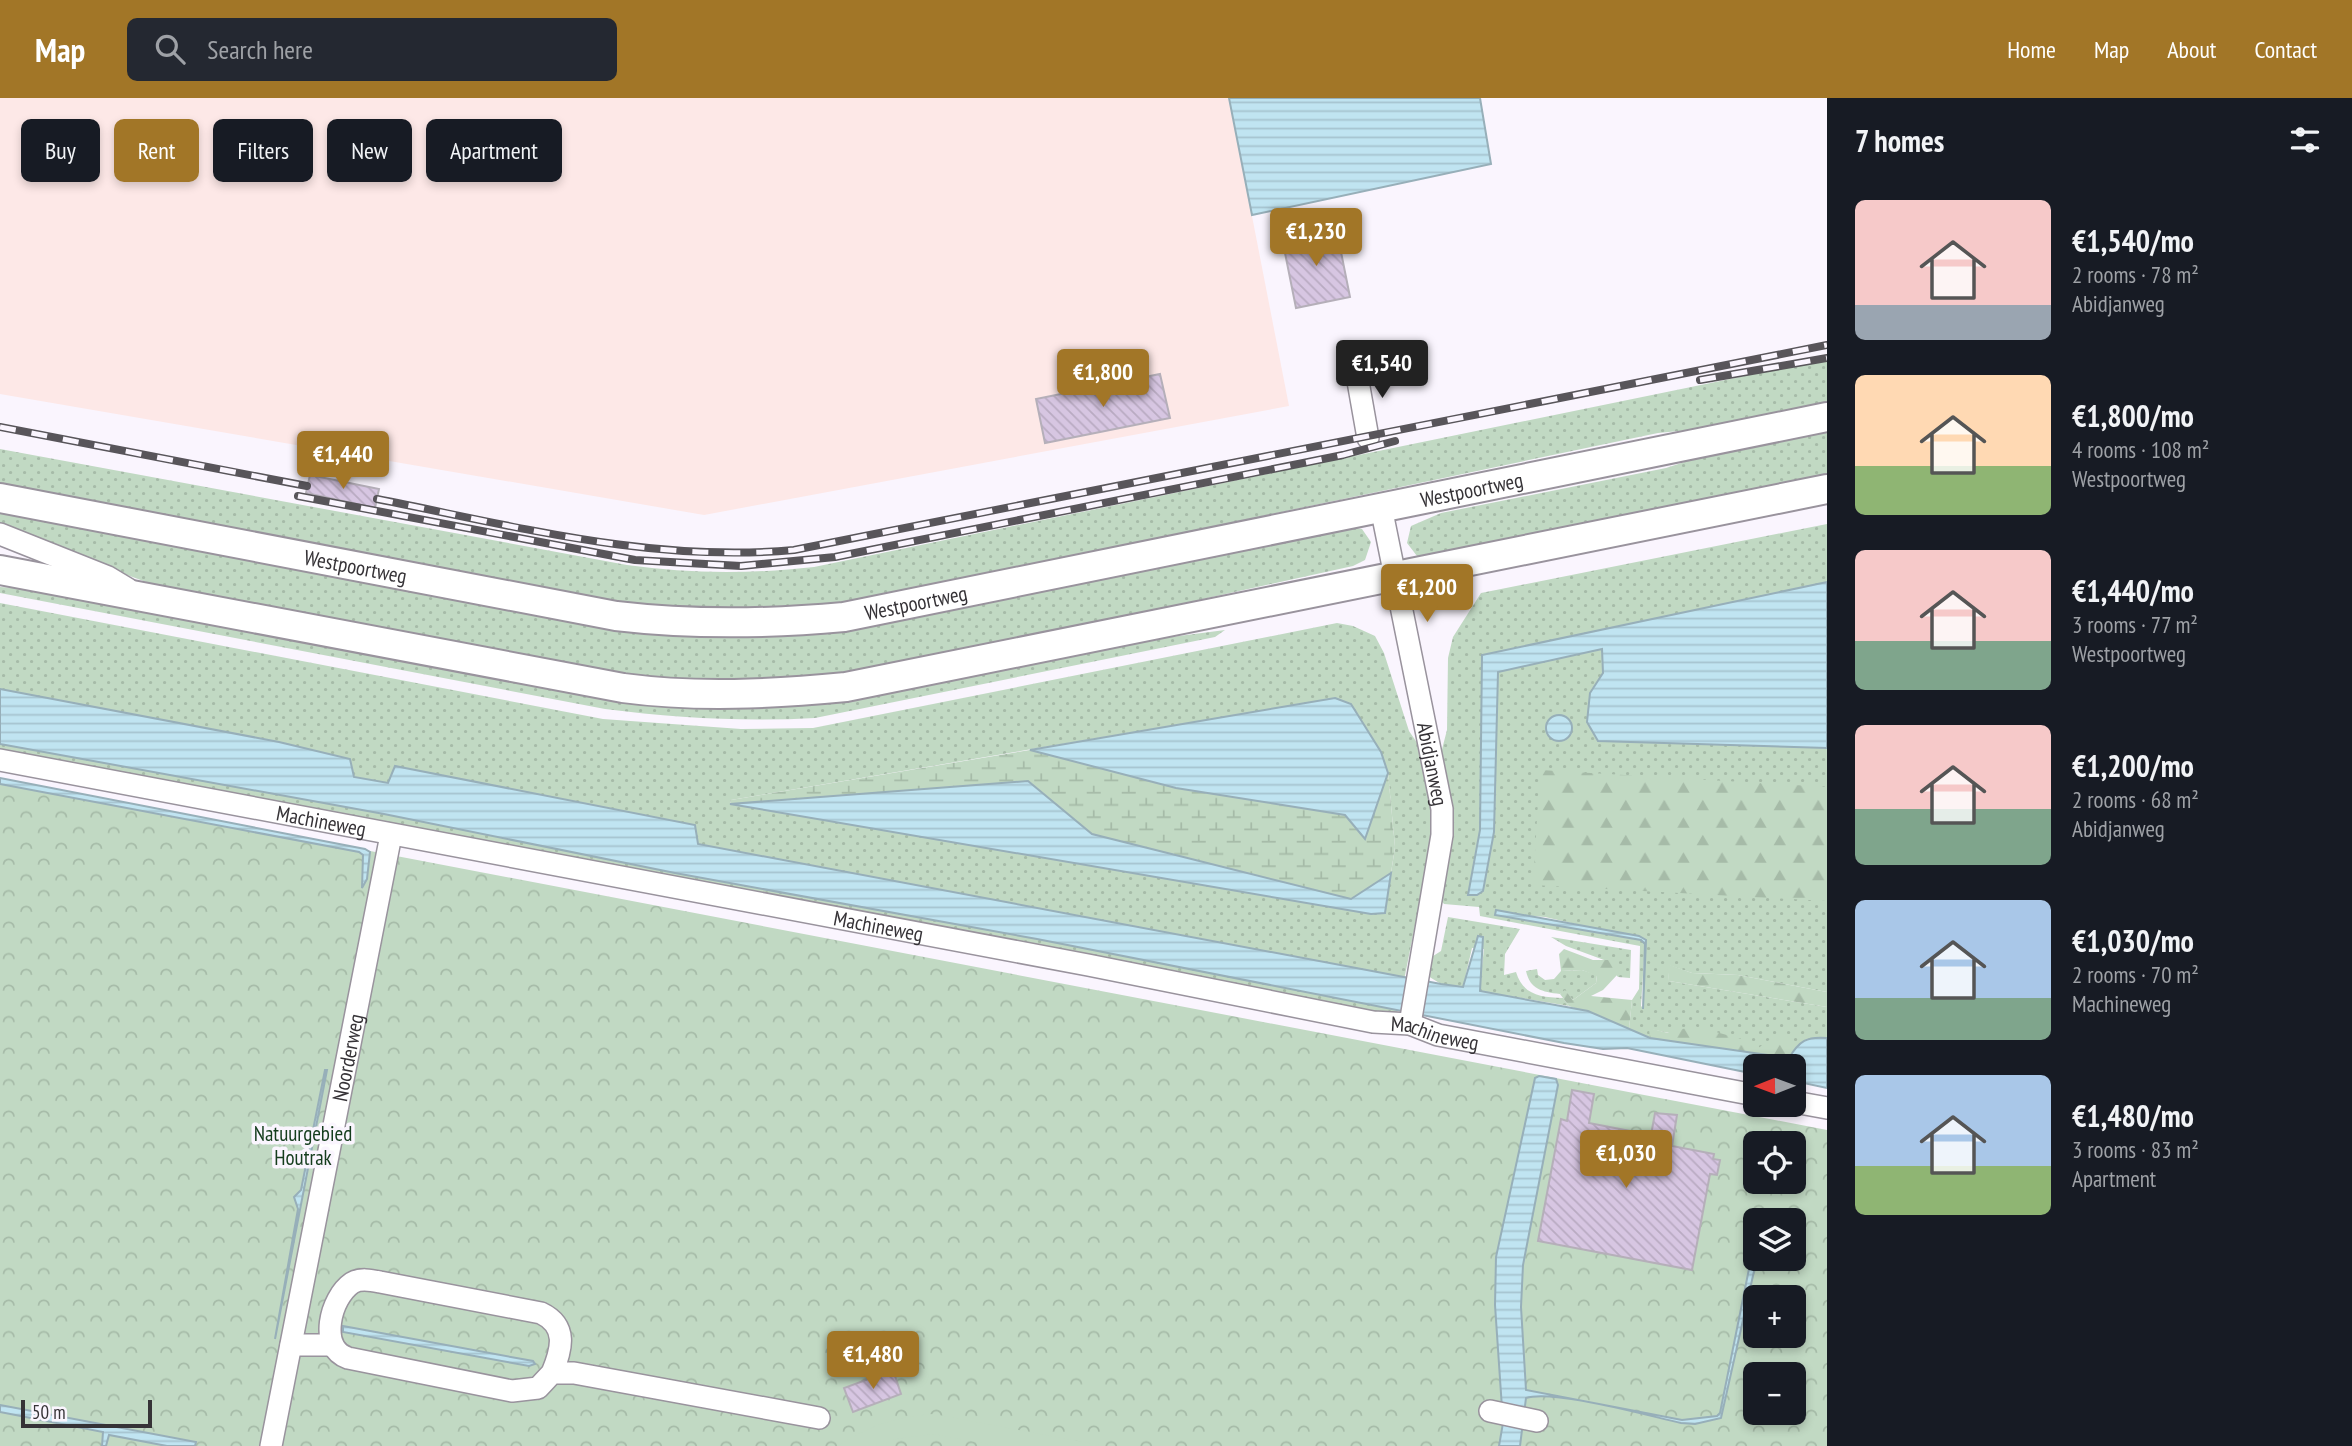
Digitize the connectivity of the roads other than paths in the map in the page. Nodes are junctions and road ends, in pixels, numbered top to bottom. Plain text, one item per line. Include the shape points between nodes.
1 (1356, 370) dead end
2 (1827, 417) edge
3 (1368, 438) dead end
4 (1827, 489) edge
5 (0, 498) edge
6 (1381, 507) junction
7 (0, 534) edge
8 (0, 570) edge
9 (1395, 575) junction
10 (142, 597) junction
11 (0, 760) edge
12 (391, 835) junction
13 (1411, 1019) junction
14 (1743, 1093) edge
15 (1806, 1104) edge
16 (1827, 1108) edge
17 (291, 1345) junction
18 (330, 1345) junction
19 (552, 1373) junction
20 (1490, 1411) dead end
21 (819, 1418) dead end
22 (1537, 1421) dead end
23 (271, 1446) edge

1 - 3 street
2 - 6 main road, Westpoortweg
4 - 9 main road
5 - 6 main road, Westpoortweg via 616,616 680,624 844,617
6 - 9 street, Abidjanweg
7 - 10 street via 108,577
8 - 10 main road
9 - 10 main road via 846,687 738,694 666,694 623,688
9 - 13 street, Abidjanweg via 1442,809 1442,835
11 - 12 street, Machineweg
12 - 13 street, Machineweg via 1373,1022
12 - 17 street, Noorderweg
13 - 14 street, Machineweg via 1438,1035
15 - 16 street
17 - 18 street
17 - 23 street, Noorderweg
18 - 19 street via 348,1358 512,1391 538,1388
18 - 19 street via 340,1299 352,1283 367,1280 550,1317 561,1338
19 - 21 street via 584,1374
20 - 22 street

